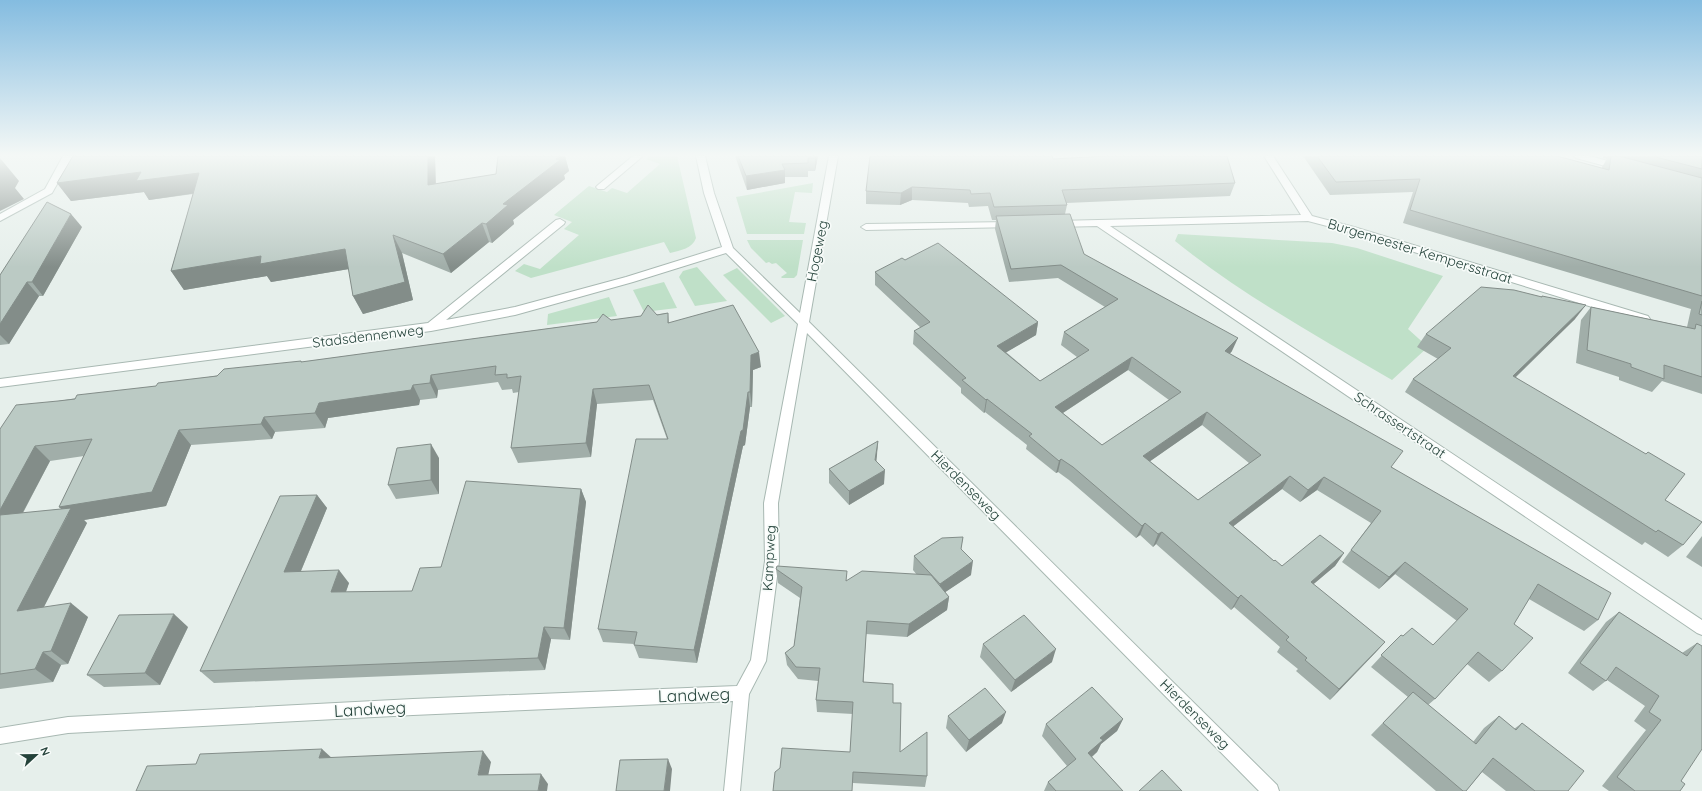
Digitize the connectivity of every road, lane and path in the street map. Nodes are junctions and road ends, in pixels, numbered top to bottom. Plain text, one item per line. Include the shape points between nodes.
1 (46, 193) edge
2 (709, 193) edge
3 (827, 193) edge
4 (1292, 193) edge
5 (0, 218) edge
6 (1308, 218) junction
7 (560, 222) dead end
8 (1099, 223) junction
9 (1045, 224) edge
10 (1021, 225) edge
11 (866, 227) dead end
12 (728, 249) junction
13 (804, 322) junction
14 (1656, 323) edge
15 (431, 328) junction
16 (0, 383) edge
17 (1702, 628) edge
18 (741, 693) junction
19 (0, 736) edge
20 (732, 791) edge
21 (1271, 791) edge

1 - 5 street
2 - 12 street, Hierdenseweg
3 - 13 street, Hogeweg
4 - 6 street
6 - 8 street, Burgemeester Kempersstraat
6 - 14 street, Burgemeester Kempersstraat
7 - 15 street
8 - 9 street, Burgemeester Kempersstraat
8 - 17 street, Schrassertstraat
10 - 11 street
12 - 13 street, Hierdenseweg
12 - 15 street, Stadsdennenweg via 629,280 515,310
13 - 18 street, Kampweg via 771,503 772,561 758,661
13 - 21 street, Hierdenseweg
15 - 16 street, Stadsdennenweg
18 - 19 street, Landweg via 68,725
18 - 20 street, Kampweg

